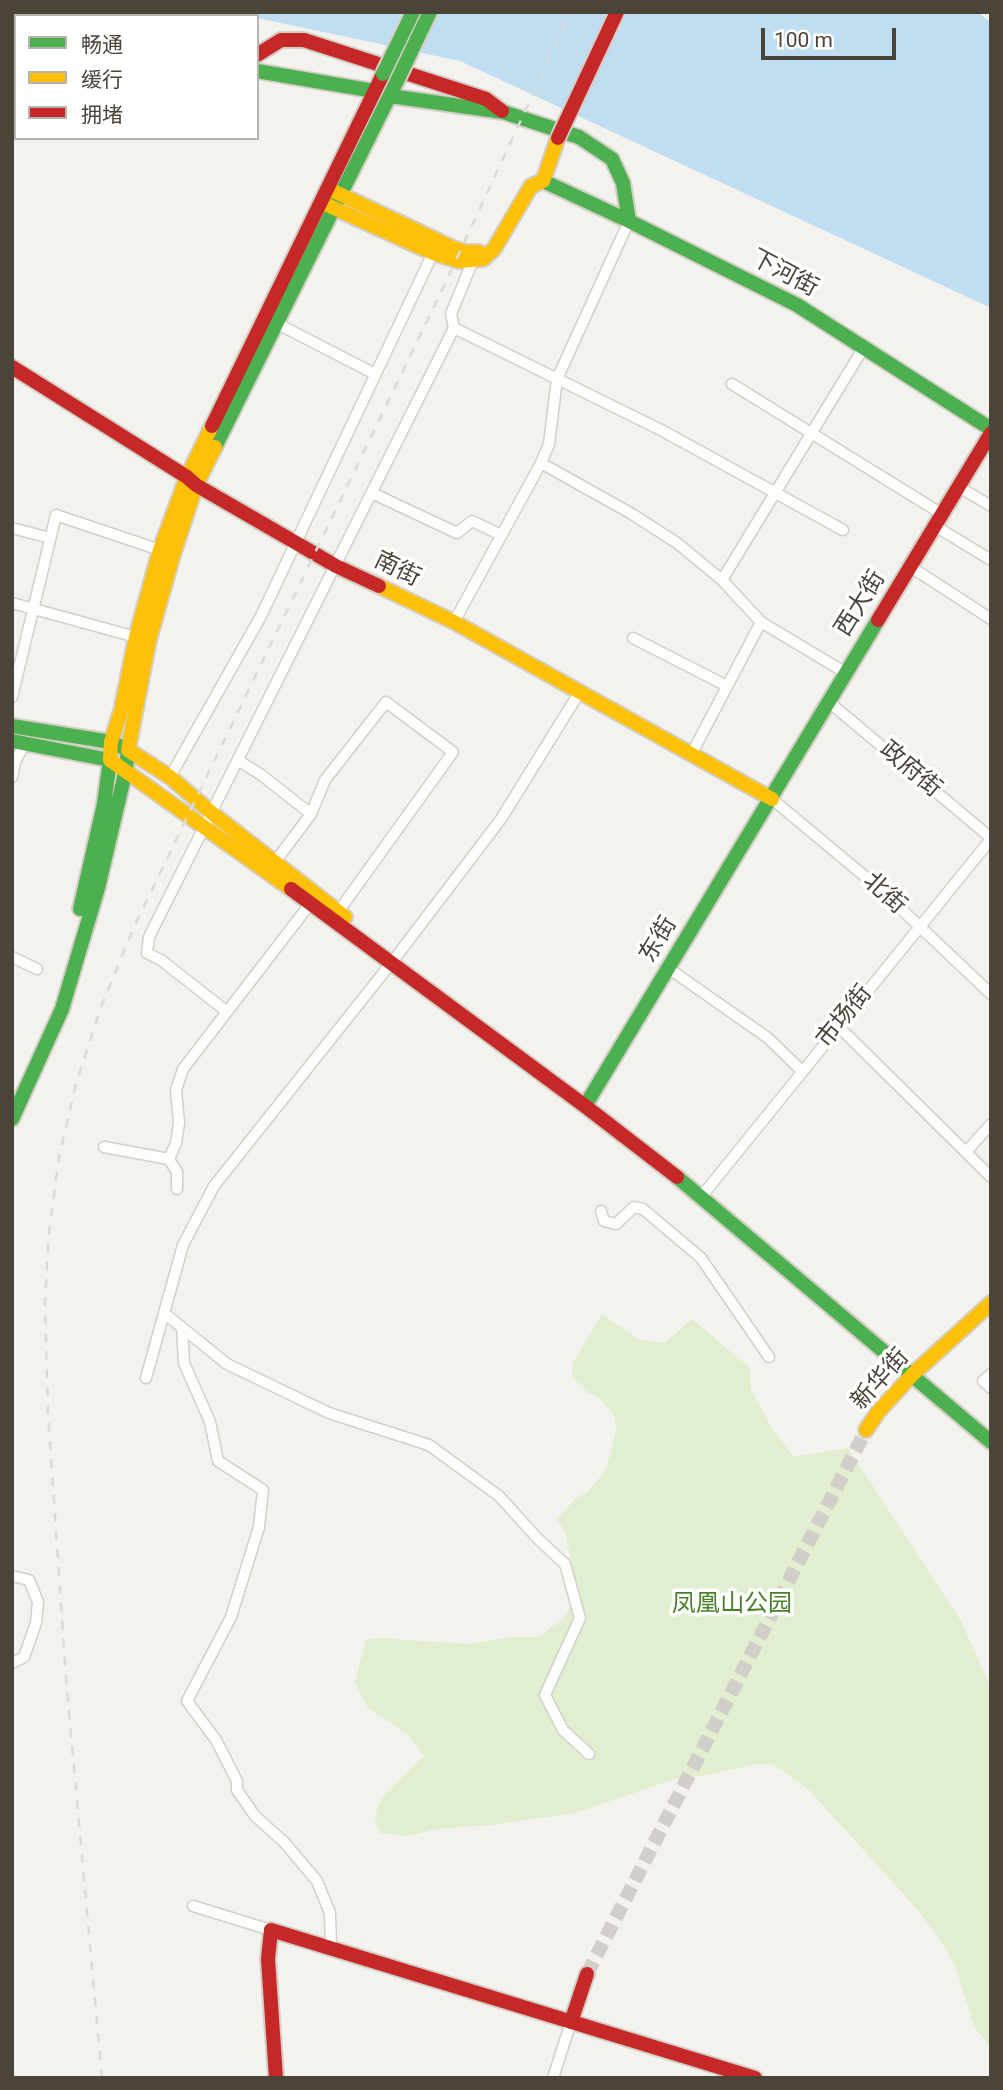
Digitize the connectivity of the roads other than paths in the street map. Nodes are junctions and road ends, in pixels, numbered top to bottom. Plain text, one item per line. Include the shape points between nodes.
1 (413, 12) edge
2 (430, 12) edge
3 (617, 12) edge
4 (259, 53) edge
5 (259, 71) edge
6 (374, 91) junction
7 (390, 96) junction
8 (503, 112) junction
9 (543, 181) junction
10 (327, 187) junction
11 (342, 195) junction
12 (320, 202) junction
13 (335, 209) junction
14 (629, 220) junction
15 (433, 253) junction
16 (475, 256) junction
17 (278, 324) junction
18 (454, 328) junction
19 (864, 347) junction
20 (12, 367) edge
21 (375, 374) junction
22 (556, 379) junction
23 (732, 384) dead end
24 (991, 431) edge
25 (812, 433) junction
26 (541, 463) junction
27 (192, 481) junction
28 (959, 487) junction
29 (372, 493) junction
30 (775, 493) junction
31 (991, 506) edge
32 (939, 520) junction
33 (12, 528) edge
34 (843, 530) dead end
35 (500, 535) junction
36 (50, 538) junction
37 (294, 542) junction
38 (160, 550) junction
39 (991, 560) edge
40 (336, 566) junction
41 (911, 567) junction
42 (722, 580) junction
43 (12, 603) edge
44 (33, 608) junction
45 (991, 619) edge
46 (454, 622) junction
47 (761, 622) junction
48 (136, 637) junction
49 (633, 638) dead end
50 (846, 673) junction
51 (727, 686) junction
52 (579, 693) junction
53 (12, 697) edge
54 (829, 702) junction
55 (16, 736) edge
56 (111, 742) junction
57 (128, 750) junction
58 (691, 755) junction
59 (110, 760) junction
60 (239, 761) junction
61 (126, 769) junction
62 (12, 777) edge
63 (170, 777) junction
64 (772, 799) junction
65 (311, 814) junction
66 (209, 820) junction
67 (991, 839) edge
68 (275, 862) junction
69 (310, 904) junction
70 (338, 912) junction
71 (919, 925) junction
72 (12, 957) edge
73 (393, 961) junction
74 (668, 968) junction
75 (37, 969) dead end
76 (991, 994) edge
77 (226, 1012) junction
78 (838, 1026) junction
79 (802, 1071) junction
80 (12, 1096) edge
81 (587, 1102) junction
82 (12, 1119) edge
83 (991, 1124) edge
84 (104, 1147) dead end
85 (966, 1152) junction
86 (169, 1159) junction
87 (991, 1177) edge
88 (177, 1189) dead end
89 (704, 1193) junction
90 (601, 1211) dead end
91 (991, 1303) edge
92 (164, 1313) junction
93 (991, 1315) edge
94 (182, 1328) junction
95 (769, 1357) dead end
96 (920, 1374) junction
97 (991, 1374) edge
98 (146, 1378) dead end
99 (991, 1388) edge
100 (991, 1430) edge
101 (991, 1442) edge
102 (12, 1576) edge
103 (12, 1663) edge
104 (589, 1754) dead end
105 (192, 1906) dead end
106 (271, 1930) junction
107 (331, 1948) junction
108 (587, 1974) tunnel mouth
109 (572, 2022) junction
110 (276, 2078) edge
111 (553, 2078) edge
112 (755, 2078) edge

1 - 6 main road, bridge
2 - 7 main road, bridge
3 - 9 main road, bridge via 558,138
4 - 8 main road via 281,40 304,40 486,99
5 - 6 main road
6 - 10 main road
7 - 8 main road
7 - 11 main road
8 - 14 main road via 579,136 612,159 623,183
9 - 14 main road, 下河街
9 - 16 main road via 531,186 494,249 483,259
10 - 11 main road
10 - 12 main road
11 - 13 main road
11 - 16 main road
12 - 13 main road
12 - 27 main road
13 - 15 main road
13 - 17 main road
14 - 19 main road, 下河街 via 797,305
14 - 22 street
15 - 16 main road via 459,261
15 - 21 street
16 - 18 street via 451,314
17 - 21 street
17 - 27 main road
18 - 22 street
18 - 29 street
19 - 24 main road, 下河街
19 - 25 street
20 - 27 main road, 南街
21 - 37 street
22 - 26 street via 549,444
22 - 30 street
23 - 25 street
24 - 28 main road, 西大街
25 - 30 street
25 - 32 street
26 - 35 street
26 - 42 street via 677,542
27 - 37 main road, 南街
27 - 38 main road
27 - 57 main road via 149,640
28 - 31 street
28 - 32 main road, 西大街
29 - 35 street via 457,533 472,521
29 - 40 street
30 - 34 street
30 - 42 street
32 - 39 street
32 - 41 main road, 西大街
33 - 36 street
35 - 46 street
36 - 38 street via 56,515
36 - 44 street
37 - 40 main road, 南街
37 - 63 street via 261,616
38 - 48 main road
40 - 46 main road, 南街
40 - 60 street
41 - 45 street
41 - 50 main road, 西大街
42 - 47 street
43 - 44 street
44 - 48 street
44 - 53 street
46 - 52 main road, 南街
47 - 50 street
47 - 51 street
48 - 56 main road
49 - 51 street
50 - 54 main road, 西大街
51 - 58 street
52 - 58 main road, 南街
52 - 73 street via 501,819
54 - 64 main road, 西大街
54 - 67 street, 政府街
55 - 56 main road
55 - 59 main road
55 - 62 street
56 - 57 main road
56 - 59 main road
57 - 61 main road
57 - 63 main road
58 - 64 main road, 南街
59 - 61 main road
59 - 80 main road via 84,895 53,1006
60 - 65 street
60 - 66 street
61 - 66 main road
61 - 82 main road via 98,888 62,1009
63 - 66 main road
64 - 71 street, 北街
64 - 74 main road, 东街
65 - 68 street
65 - 70 street via 325,780 386,702 453,752
66 - 68 main road
66 - 69 main road
66 - 77 street via 155,923 147,953
67 - 71 street, 市场街
68 - 70 main road
69 - 73 main road
69 - 77 street
70 - 73 main road
71 - 76 street, 北街
71 - 78 street, 市场街
72 - 75 street
73 - 81 main road
73 - 92 street via 214,1186 183,1245
74 - 79 street via 768,1038
74 - 81 main road, 东街
77 - 86 street via 179,1076 179,1123
78 - 79 street, 市场街
78 - 85 street
79 - 89 street, 市场街
81 - 89 main road
83 - 85 street
84 - 86 street
85 - 87 street
86 - 88 street via 177,1172
89 - 96 main road
90 - 95 street via 604,1221 617,1224 634,1207 643,1209 701,1258
91 - 96 main road, 新华街
92 - 94 street
92 - 98 street
93 - 96 main road, 新华街
94 - 104 street via 227,1364 317,1407 429,1445 499,1496 565,1564 580,1618 545,1695 563,1730
94 - 107 street via 184,1363 210,1422 218,1461 263,1490 259,1527 231,1616 187,1701 216,1740 237,1790 255,1816 317,1881 330,1913
96 - 100 main road
96 - 101 main road
97 - 99 street via 983,1381
102 - 103 street via 29,1580 38,1602 24,1657
105 - 106 street
106 - 107 main road
106 - 110 main road via 268,1959
107 - 109 main road
108 - 109 main road
109 - 111 street
109 - 112 main road

